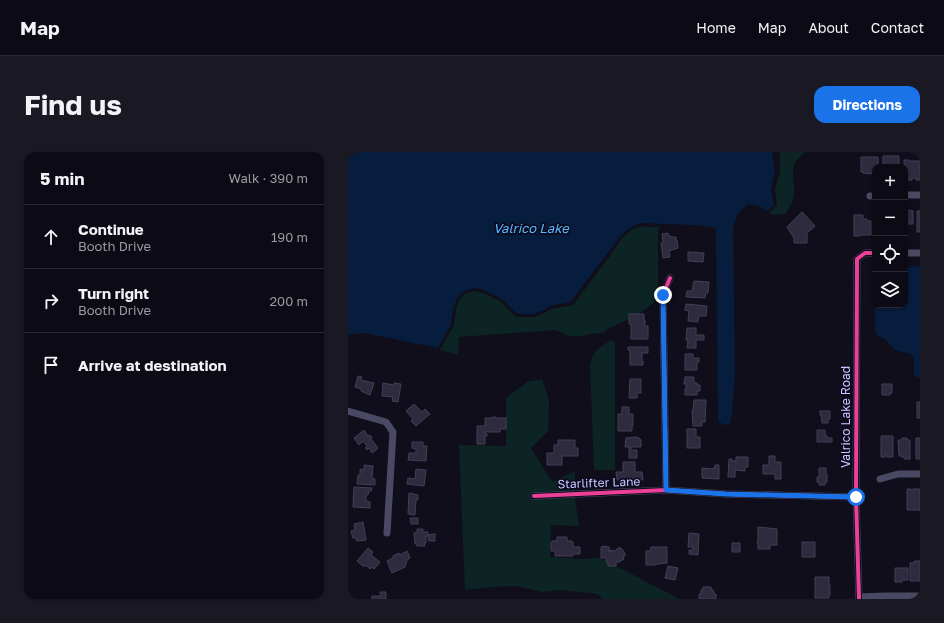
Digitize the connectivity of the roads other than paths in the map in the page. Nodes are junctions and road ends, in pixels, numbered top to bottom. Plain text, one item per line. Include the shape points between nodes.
1 (908, 195) edge
2 (920, 195) edge
3 (872, 253) edge
4 (908, 253) edge
5 (920, 253) edge
6 (670, 278) dead end
7 (348, 411) edge
8 (920, 474) edge
9 (880, 480) dead end
10 (666, 490) junction
11 (534, 496) dead end
12 (856, 497) junction
13 (387, 533) dead end
14 (920, 596) edge
15 (859, 598) edge

1 - 2 street
3 - 12 street, Valrico Lake Road via 865,253 857,259
4 - 5 street
6 - 10 street via 663,295
7 - 13 street via 386,422 393,432
8 - 9 street via 898,474
10 - 11 street, Starlifter Lane
10 - 12 street, Starlifter Lane
12 - 15 street, Valrico Lake Road
14 - 15 street

